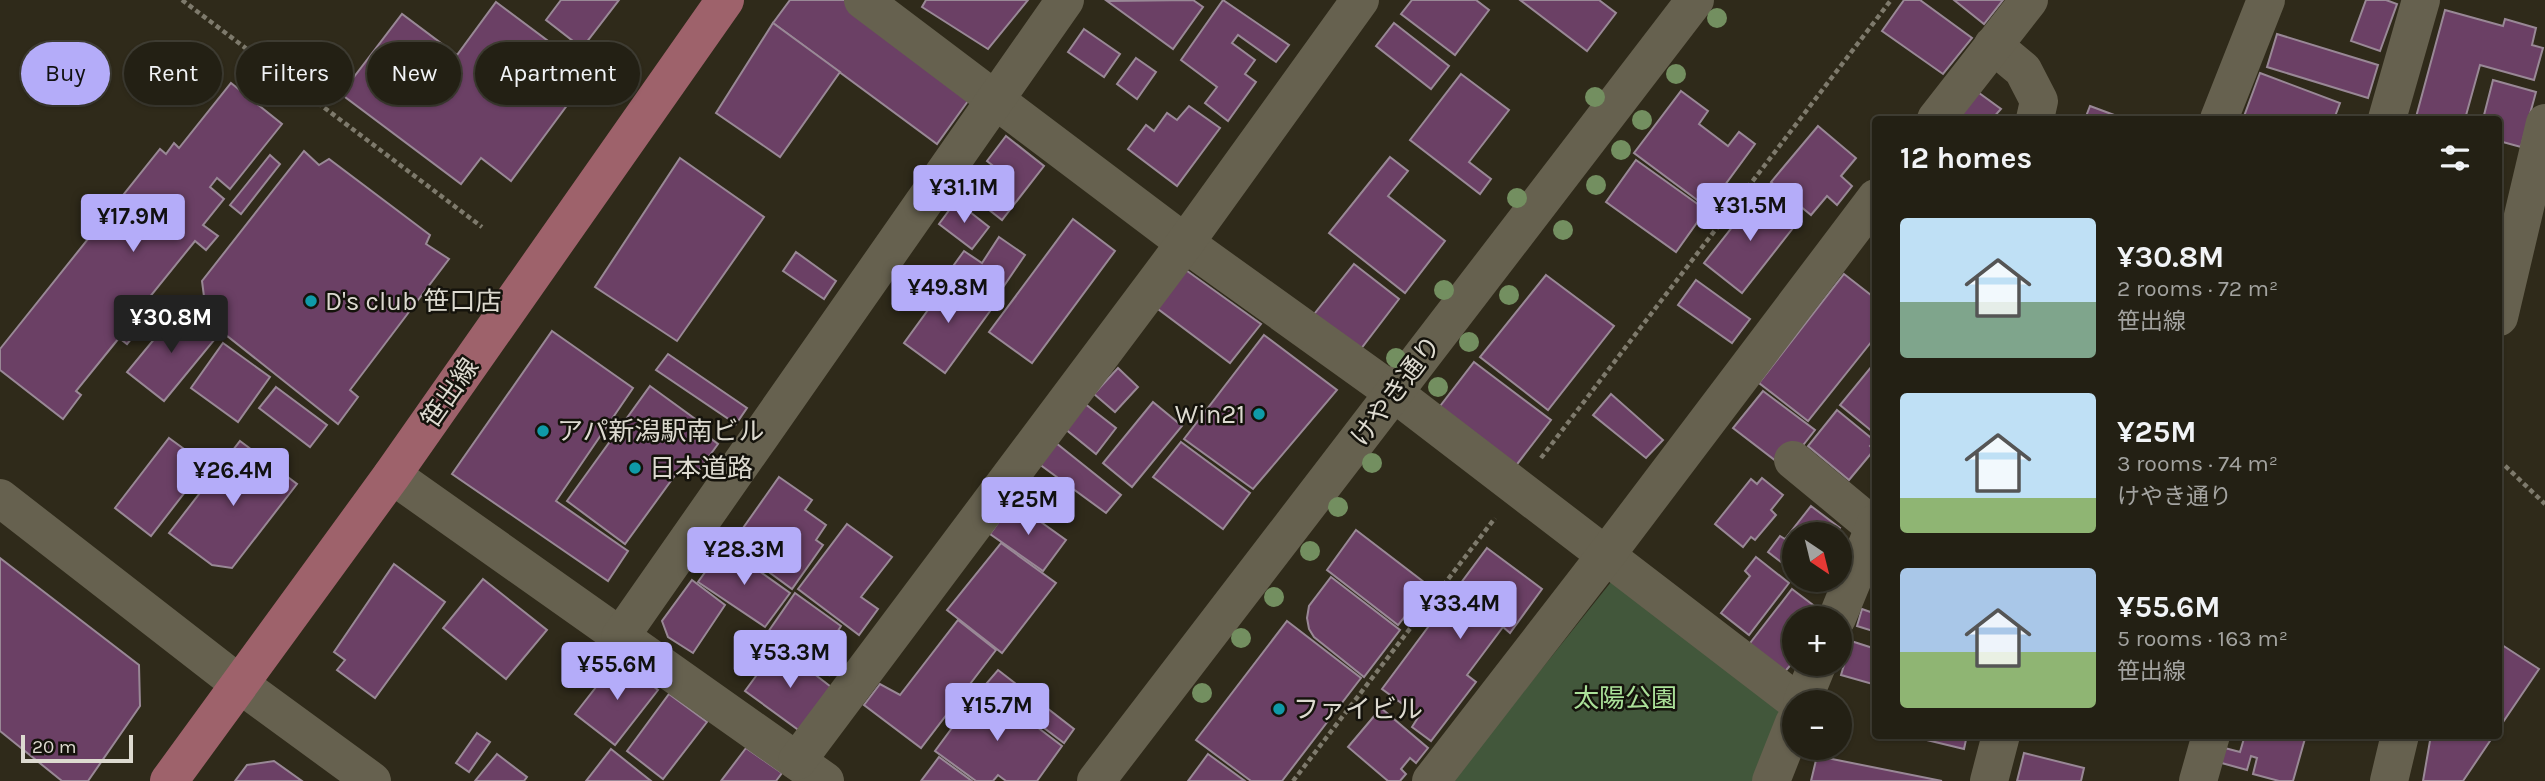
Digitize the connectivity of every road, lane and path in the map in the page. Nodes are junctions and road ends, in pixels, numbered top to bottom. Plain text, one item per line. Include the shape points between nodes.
1 (182, 0) edge
2 (725, 0) edge
3 (863, 0) edge
4 (1065, 0) edge
5 (1360, 0) edge
6 (1695, 0) edge
7 (1891, 0) edge
8 (2028, 0) edge
9 (2266, 0) edge
10 (2421, 0) edge
11 (1993, 45) junction
12 (994, 99) junction
13 (1938, 116) edge
14 (2036, 116) edge
15 (2220, 116) edge
16 (2388, 116) edge
17 (2545, 123) edge
18 (1872, 203) edge
19 (482, 227) dead end
20 (1185, 243) junction
21 (2502, 304) edge
22 (1394, 393) junction
23 (1793, 460) dead end
24 (1538, 462) dead end
25 (2502, 463) edge
26 (392, 475) junction
27 (0, 498) edge
28 (2545, 504) edge
29 (1495, 517) dead end
30 (1872, 523) edge
31 (1872, 532) edge
32 (1606, 555) junction
33 (1842, 606) edge
34 (620, 637) junction
35 (238, 683) junction
36 (1782, 690) edge
37 (2000, 739) edge
38 (2210, 739) edge
39 (2399, 739) edge
40 (1782, 753) edge
41 (811, 771) edge
42 (169, 781) edge
43 (372, 781) edge
44 (1096, 781) edge
45 (1293, 781) edge
46 (1431, 781) edge
47 (1771, 781) edge
48 (1989, 781) edge
49 (2198, 781) edge
50 (2389, 781) edge

1 - 19 path
2 - 26 main road, 笹出線
3 - 12 street
4 - 12 street
5 - 20 street
6 - 22 street, けやき通り
7 - 24 path
8 - 11 street
9 - 15 street
10 - 16 street
11 - 13 street
11 - 14 street via 2023,70 2039,101
12 - 20 street
12 - 34 street
17 - 21 street
18 - 32 street
20 - 22 street
20 - 41 street
22 - 32 street
22 - 44 street, けやき通り
23 - 30 street
25 - 28 path
26 - 34 street
26 - 35 main road, 笹出線
27 - 35 street
29 - 45 path
31 - 33 street
32 - 36 street
32 - 46 street
34 - 41 street
35 - 42 main road, 笹出線
35 - 43 street
37 - 48 street
38 - 49 street
39 - 50 street
40 - 47 street

